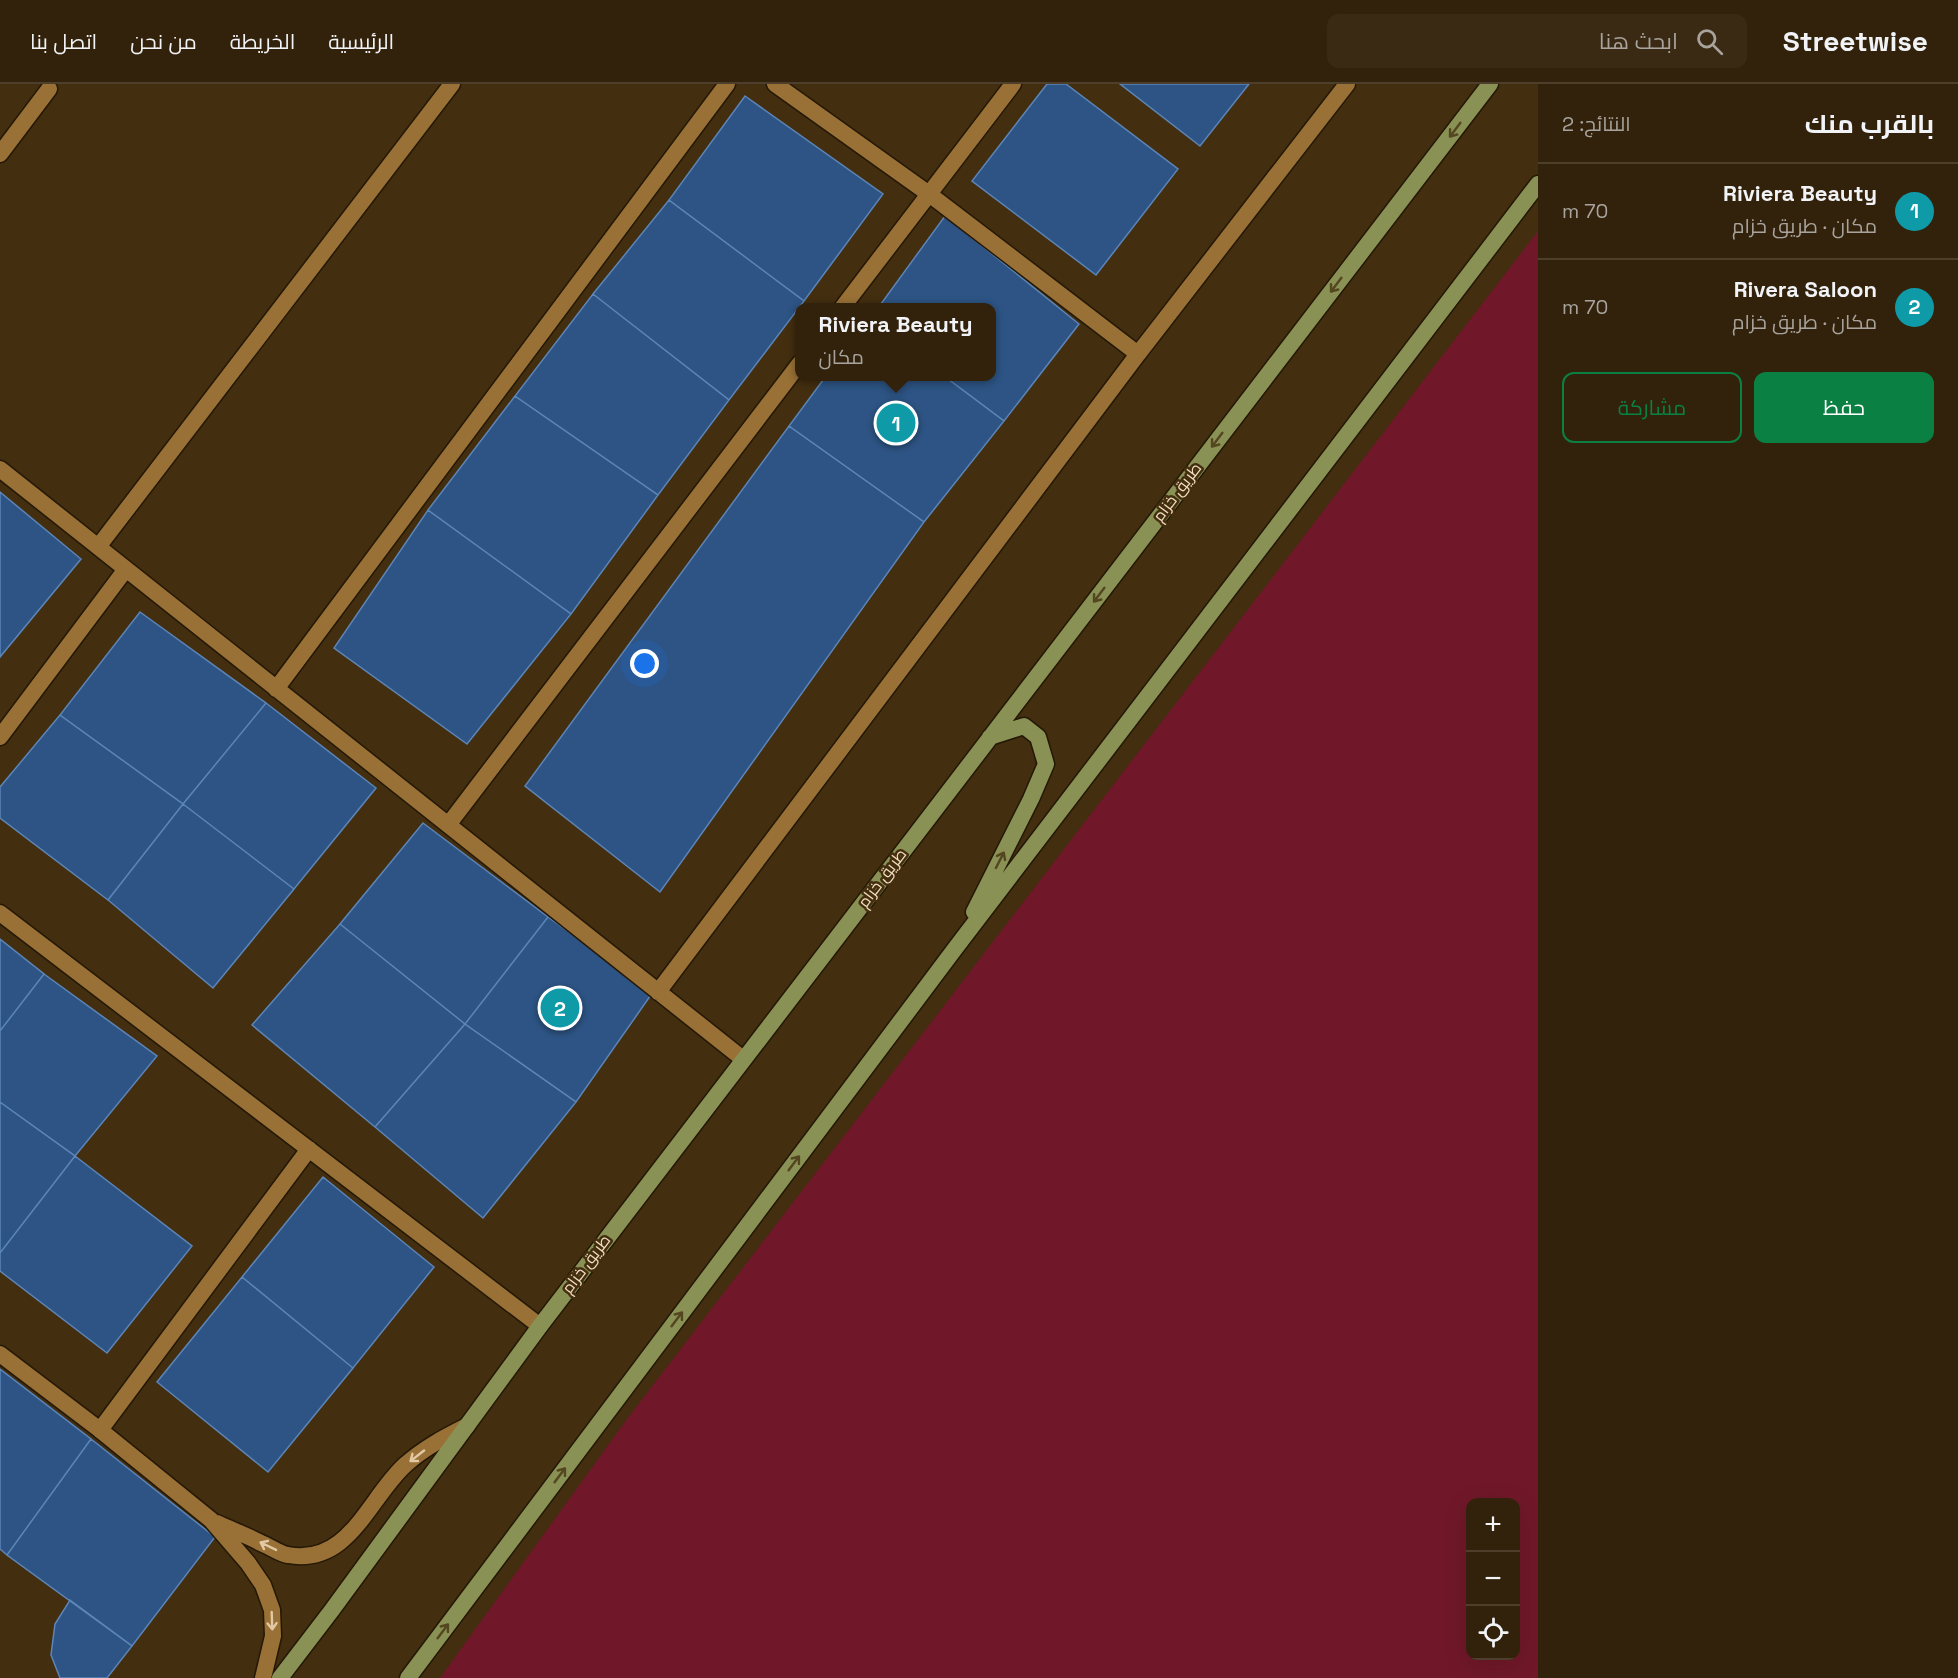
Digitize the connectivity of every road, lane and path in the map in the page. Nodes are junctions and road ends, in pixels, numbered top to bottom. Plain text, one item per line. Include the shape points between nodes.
1 (452, 84) edge
2 (727, 84) edge
3 (776, 84) edge
4 (1012, 84) edge
5 (1347, 84) edge
6 (1490, 84) edge
7 (49, 89) dead end
8 (0, 154) edge
9 (1538, 184) edge
10 (929, 194) junction
11 (846, 303) edge
12 (1138, 354) junction
13 (795, 370) edge
14 (0, 469) edge
15 (98, 547) junction
16 (126, 569) junction
17 (276, 689) junction
18 (0, 737) edge
19 (990, 737) junction
20 (448, 825) junction
21 (0, 913) edge
22 (954, 950) junction
23 (658, 992) junction
24 (743, 1059) junction
25 (309, 1149) junction
26 (540, 1326) junction
27 (0, 1354) edge
28 (467, 1426) junction
29 (100, 1430) junction
30 (211, 1520) junction
31 (263, 1678) edge
32 (280, 1678) edge
33 (408, 1678) edge

1 - 15 street
2 - 17 street
3 - 10 street
4 - 10 street
5 - 12 street
6 -> 19 main road, طريق خزام
7 - 8 street
9 - 22 main road
10 - 11 street
10 - 12 street
12 - 23 street
13 - 20 street
14 - 15 street
15 - 16 street
16 - 17 street
16 - 18 street
17 - 20 street
22 -> 19 main road via 1046,765 1038,738 1024,726
19 - 24 main road, طريق خزام
20 - 23 street
21 - 25 street
33 -> 22 main road
23 - 24 street
24 - 26 main road, طريق خزام
25 - 26 street
25 - 29 street
26 - 28 main road, طريق خزام
27 - 29 street
28 -> 30 street via 434,1443 405,1466 335,1548 311,1557 286,1555
28 - 32 main road, طريق خزام
29 - 30 street
30 -> 31 street via 263,1585 272,1610 273,1636

